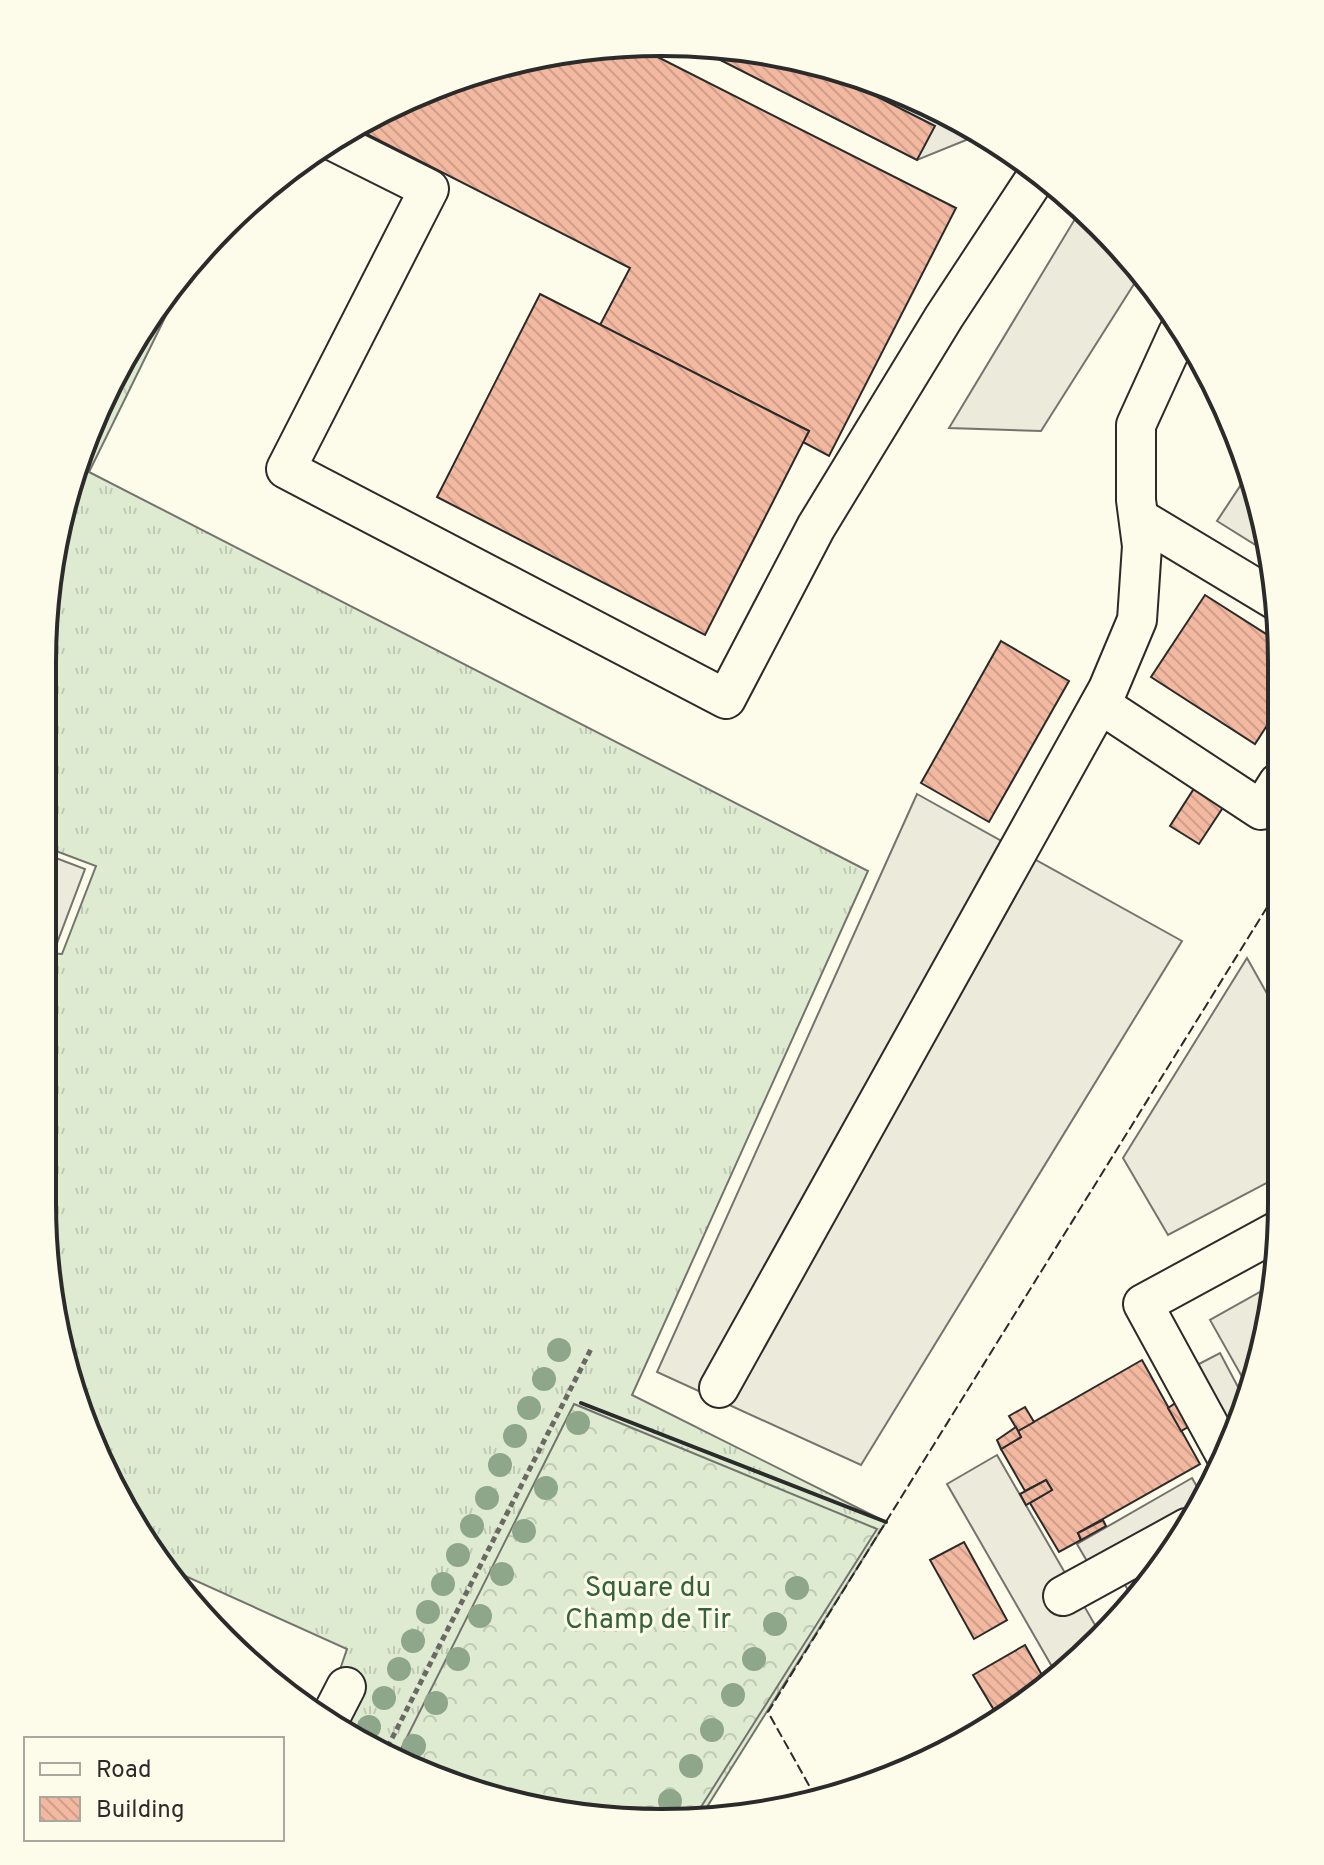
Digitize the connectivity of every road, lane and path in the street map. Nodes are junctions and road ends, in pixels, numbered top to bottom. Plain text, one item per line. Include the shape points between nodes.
1 (344, 146) edge
2 (1033, 182) edge
3 (1175, 340) edge
4 (1139, 518) junction
5 (1264, 593) edge
6 (1100, 704) junction
7 (1268, 799) edge
8 (1267, 1237) edge
9 (591, 1349) dead end
10 (719, 1388) dead end
11 (1219, 1443) edge
12 (1166, 1539) edge
13 (1063, 1596) dead end
14 (389, 1744) edge

1 - 2 lane via 429,189 286,469 726,699 816,527
3 - 4 lane via 1136,425
4 - 5 lane
4 - 6 lane via 1137,620
6 - 7 lane via 1261,810
6 - 10 lane
8 - 11 lane via 1143,1304
9 - 14 path
12 - 13 lane

